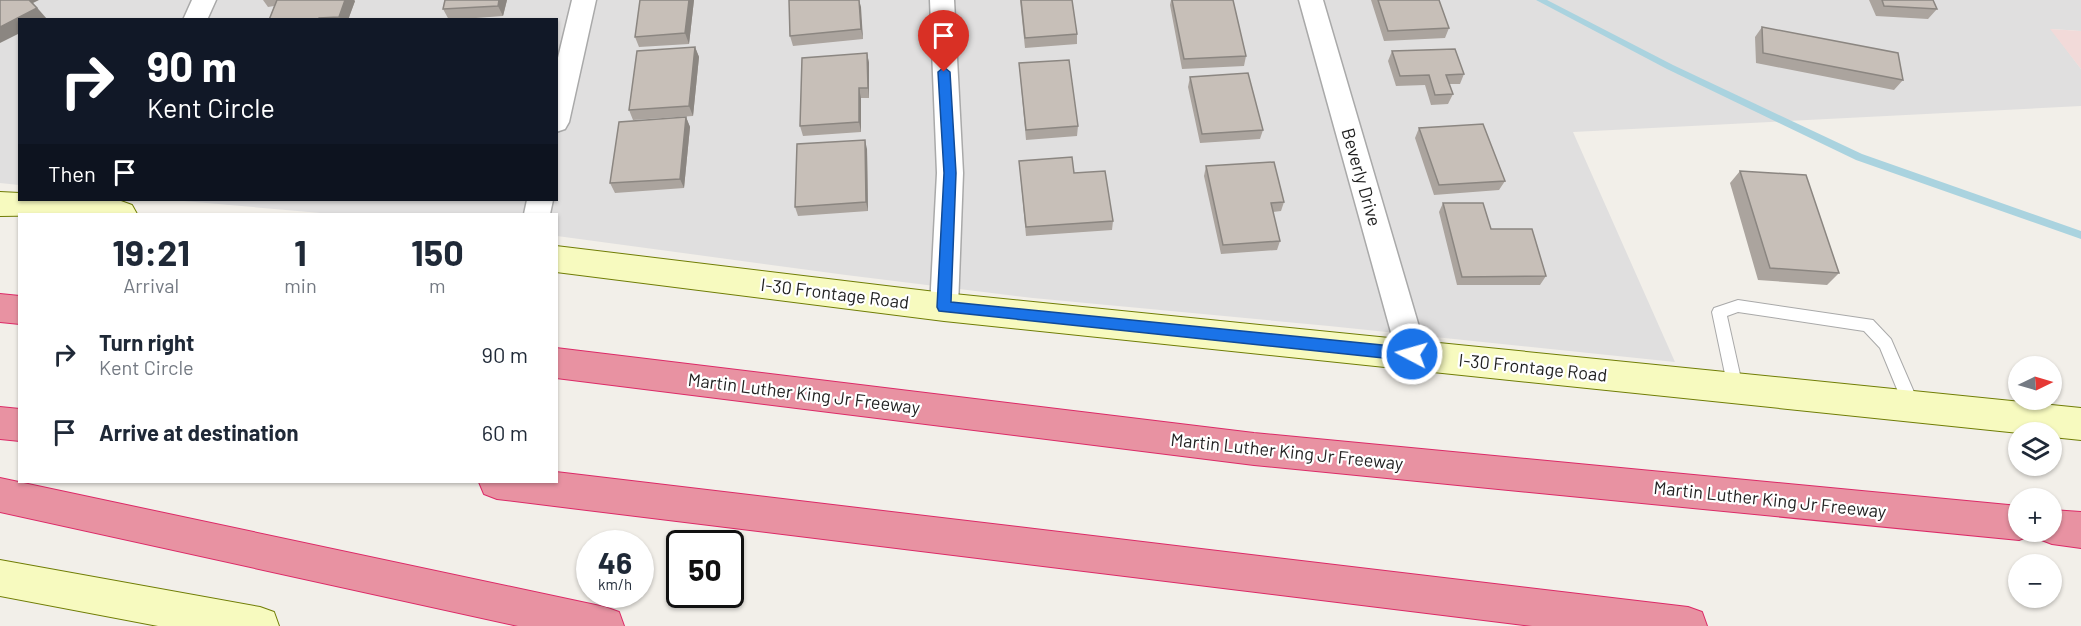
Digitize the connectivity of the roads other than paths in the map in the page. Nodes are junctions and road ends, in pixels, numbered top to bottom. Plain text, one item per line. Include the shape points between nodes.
1 (204, 0) edge
2 (584, 0) edge
3 (942, 0) edge
4 (1311, 0) edge
5 (196, 18) edge
6 (558, 113) edge
7 (0, 204) edge
8 (114, 209) edge
9 (558, 259) edge
10 (944, 307) junction
11 (0, 308) edge
12 (18, 310) edge
13 (1412, 354) junction
14 (558, 363) edge
15 (1735, 388) junction
16 (1912, 406) junction
17 (0, 423) edge
18 (2081, 424) edge
19 (18, 425) edge
20 (505, 483) edge
21 (0, 495) edge
22 (2008, 523) edge
23 (2062, 528) edge
24 (2081, 530) edge
25 (0, 578) edge
26 (260, 626) edge
27 (605, 626) edge
28 (1688, 626) edge

1 - 5 street
2 - 6 street
3 - 10 street via 950,173
4 - 13 street, Beverly Drive
7 - 8 main road
9 - 10 main road, I-30 Frontage Road
10 - 13 main road, I-30 Frontage Road
11 - 12 highway
13 - 15 main road, I-30 Frontage Road
14 - 22 highway, Martin Luther King Jr Freeway via 1254,449
15 - 16 main road, I-30 Frontage Road
15 - 16 lane via 1719,312 1738,306 1868,325 1886,344
16 - 18 main road, I-30 Frontage Road
17 - 19 highway
20 - 28 highway
21 - 27 highway
23 - 24 highway
25 - 26 main road via 139,611

